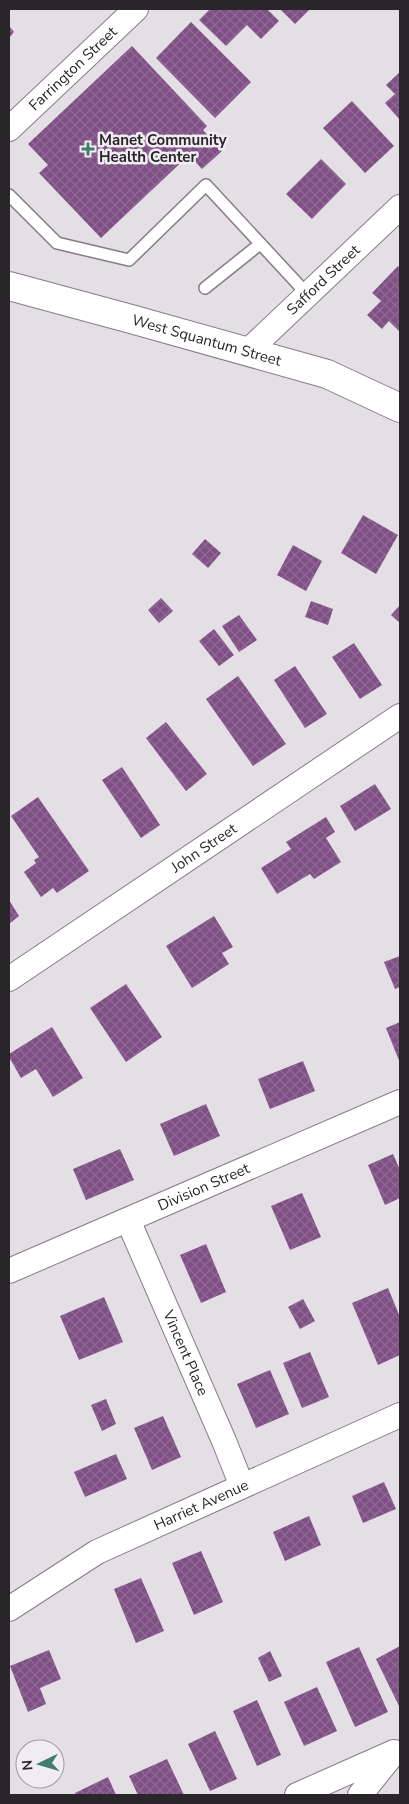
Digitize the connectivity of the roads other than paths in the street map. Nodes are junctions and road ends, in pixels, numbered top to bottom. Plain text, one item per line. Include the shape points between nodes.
1 (136, 9) edge
2 (9, 129) edge
3 (9, 196) edge
4 (400, 208) edge
5 (260, 244) junction
6 (9, 286) edge
7 (205, 288) dead end
8 (308, 295) junction
9 (247, 352) junction
10 (400, 408) edge
11 (400, 716) edge
12 (9, 979) edge
13 (400, 1102) edge
14 (128, 1220) junction
15 (9, 1271) edge
16 (400, 1415) edge
17 (242, 1486) junction
18 (9, 1609) edge
19 (397, 1750) edge
20 (297, 1795) edge
21 (360, 1795) edge

1 - 2 street, Farrington Street
3 - 5 lane via 57,243 129,260 206,186
4 - 8 street, Safford Street
5 - 7 lane
5 - 8 lane
6 - 9 main road, West Squantum Street
8 - 9 street, Safford Street
9 - 10 main road, West Squantum Street via 327,374
11 - 12 street, John Street
13 - 14 street, Division Street
14 - 15 street, Division Street
14 - 17 street, Vincent Place
16 - 17 street, Harriet Avenue
17 - 18 street, Harriet Avenue via 98,1552
19 - 20 street
19 - 21 street

